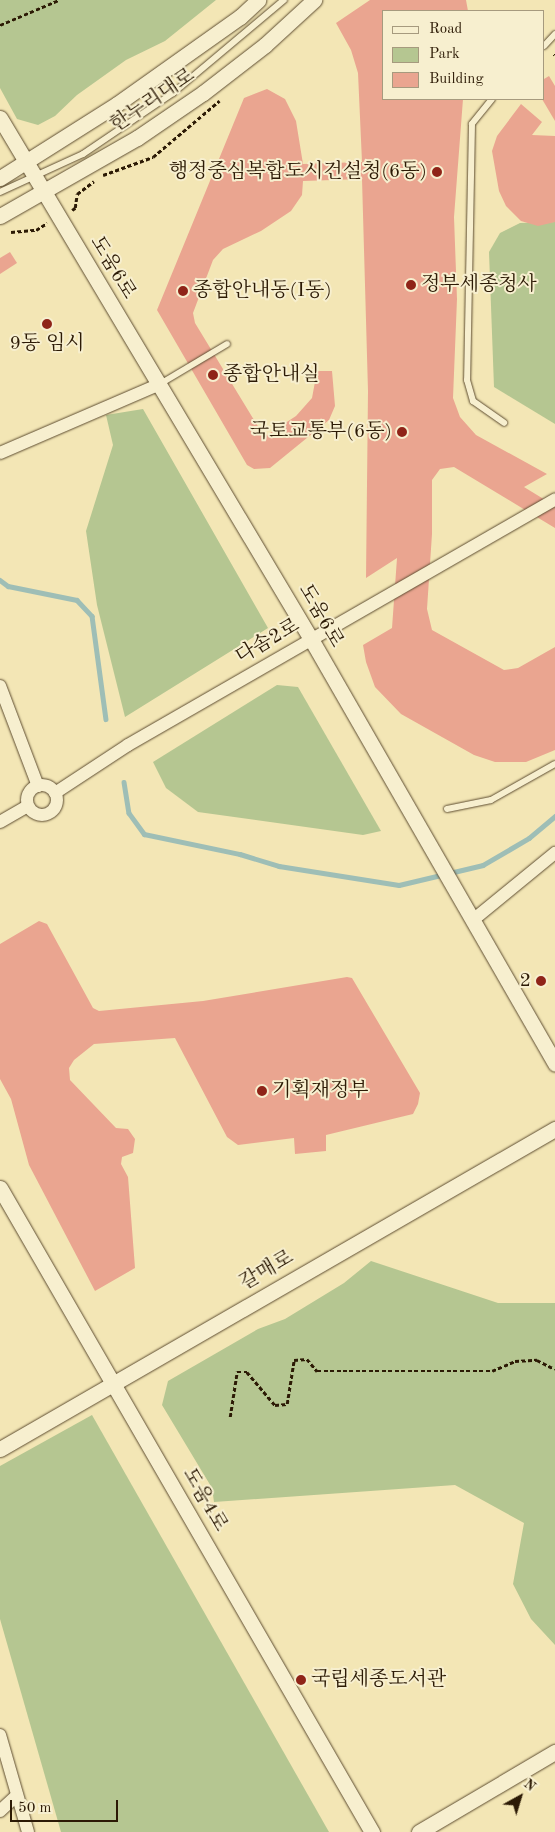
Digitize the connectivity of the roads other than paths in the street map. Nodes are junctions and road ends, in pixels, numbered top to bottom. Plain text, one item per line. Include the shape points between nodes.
1 (258, 0) edge
2 (284, 0) edge
3 (314, 0) edge
4 (555, 34) edge
5 (545, 45) edge
6 (491, 100) edge
7 (0, 118) edge
8 (28, 162) junction
9 (36, 176) junction
10 (0, 178) edge
11 (0, 192) edge
12 (43, 193) junction
13 (0, 216) edge
14 (227, 344) dead end
15 (160, 384) junction
16 (504, 424) dead end
17 (0, 453) edge
18 (555, 498) edge
19 (311, 640) junction
20 (0, 686) edge
21 (555, 764) edge
22 (38, 786) junction
23 (55, 793) junction
24 (28, 806) junction
25 (447, 810) dead end
26 (0, 822) edge
27 (555, 853) edge
28 (473, 920) junction
29 (555, 1064) edge
30 (555, 1129) edge
31 (0, 1188) edge
32 (114, 1382) junction
33 (0, 1450) edge
34 (0, 1735) edge
35 (555, 1752) edge
36 (17, 1794) junction
37 (0, 1811) edge
38 (28, 1832) edge
39 (372, 1832) edge
40 (419, 1832) edge

1 - 8 street, 한누리대로 via 240,17 117,104
2 - 9 lane via 173,93 83,154
3 - 12 street, 한누리대로 via 265,45 202,93 137,138
4 - 5 lane
6 - 16 lane via 472,124 467,380 473,401
7 - 8 street, 도움6로
8 - 9 street, 도움6로
8 - 10 street, 한누리대로
9 - 11 lane
9 - 12 street, 도움6로
12 - 13 street, 한누리대로
12 - 15 street, 도움6로
14 - 15 lane
15 - 17 street
15 - 19 street, 도움6로
18 - 19 street, 다솜2로
19 - 23 street, 다솜2로 via 128,746
19 - 28 street, 도움6로
20 - 22 street
21 - 25 lane via 491,800
22 - 23 street via 48,787
22 - 24 street via 28,796
23 - 24 street via 57,802 49,814 35,813
24 - 26 street
27 - 28 street
28 - 29 street, 도움6로
30 - 32 street, 갈매로
31 - 32 street, 도움4로
32 - 33 street, 갈매로
32 - 39 street, 도움4로
34 - 36 street
35 - 40 street
36 - 37 street
36 - 38 street

